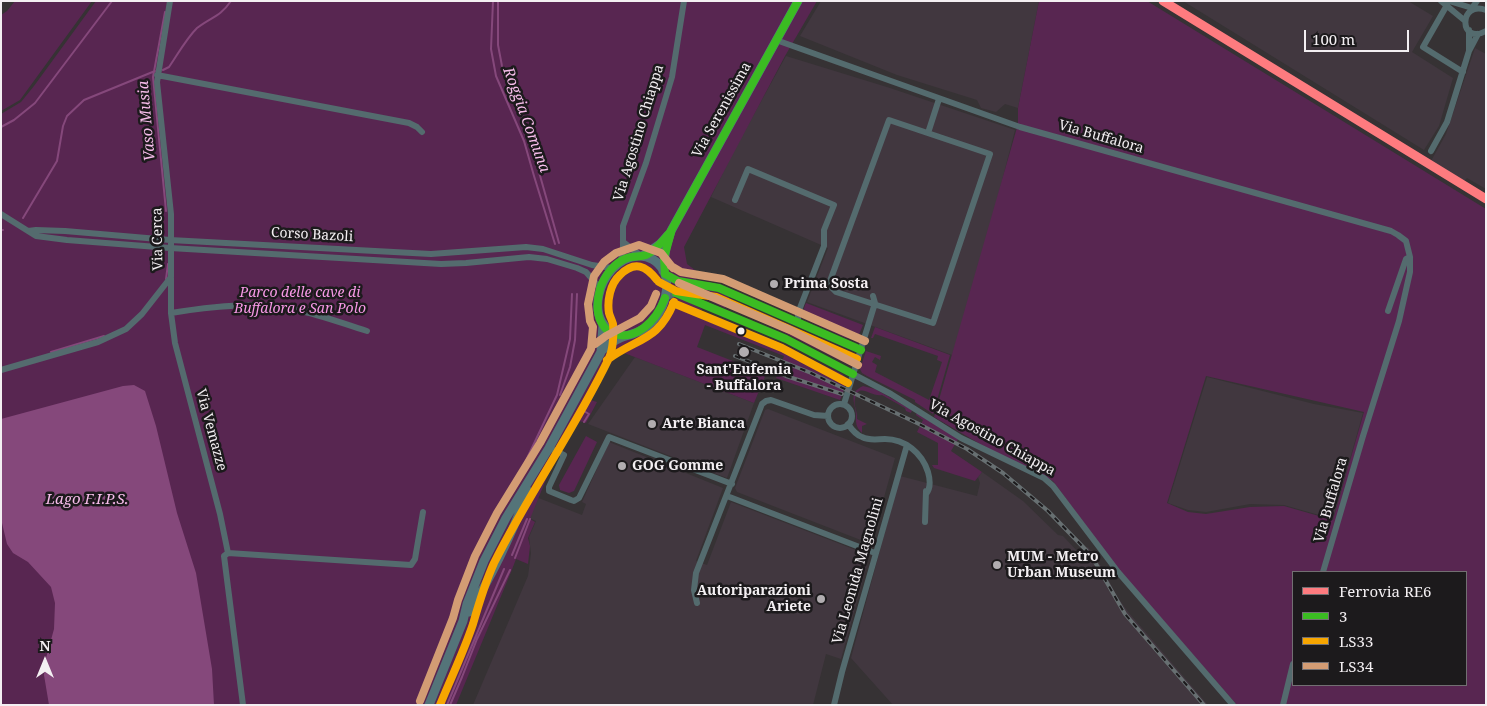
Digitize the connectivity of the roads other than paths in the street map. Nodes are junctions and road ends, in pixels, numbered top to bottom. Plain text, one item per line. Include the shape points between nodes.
1 (170, 1) edge
2 (684, 1) edge
3 (798, 1) edge
4 (1477, 1) edge
5 (1446, 3) edge
6 (1472, 8) junction
7 (1486, 10) edge
8 (1464, 20) junction
9 (1469, 30) junction
10 (1484, 32) edge
11 (776, 40) junction
12 (1469, 51) junction
13 (1463, 72) junction
14 (157, 75) junction
15 (939, 99) junction
16 (422, 132) dead end
17 (928, 133) junction
18 (1431, 152) dead end
19 (735, 200) dead end
20 (4, 216) edge
21 (25, 230) junction
22 (671, 231) junction
23 (170, 240) junction
24 (623, 242) junction
25 (170, 248) junction
26 (642, 255) junction
27 (1410, 256) junction
28 (621, 260) junction
29 (612, 268) junction
30 (664, 273) junction
31 (171, 277) junction
32 (600, 288) junction
33 (873, 296) dead end
34 (665, 298) junction
35 (875, 304) junction
36 (1388, 311) dead end
37 (171, 313) junction
38 (798, 322) junction
39 (603, 325) junction
40 (367, 331) dead end
41 (625, 336) junction
42 (861, 350) junction
43 (601, 352) junction
44 (1, 370) edge
45 (853, 374) junction
46 (844, 404) junction
47 (828, 416) junction
48 (848, 424) junction
49 (907, 445) junction
50 (549, 448) junction
51 (533, 476) junction
52 (732, 484) junction
53 (728, 496) junction
54 (423, 512) dead end
55 (506, 518) junction
56 (925, 522) dead end
57 (228, 552) junction
58 (875, 552) junction
59 (497, 559) junction
60 (1323, 571) edge
61 (697, 603) dead end
62 (463, 621) junction
63 (1292, 668) edge
64 (243, 705) edge
65 (430, 705) edge
66 (834, 705) edge
67 (1233, 705) edge
68 (1283, 705) edge

1 - 14 street, Via Cerca
2 - 24 street, Via Agostino Chiappa via 672,77 623,226
3 - 11 main road, Via Serenissima
4 - 6 street
5 - 6 street
5 - 8 street
5 - 13 street via 1423,47
6 - 7 street
6 - 8 street
8 - 9 street
9 - 10 street
9 - 12 street
10 - 12 street
11 - 15 street, Via Buffalora
11 - 22 main road, Via Serenissima
12 - 13 street
13 - 18 street via 1447,122
14 - 16 street via 410,123
14 - 23 street, Via Cerca via 171,214
15 - 17 street
15 - 27 street, Via Buffalora via 1020,127 1391,232 1406,241
17 - 35 street via 889,120 830,281 836,292
17 - 35 street via 990,154 933,323
19 - 38 street via 748,169 834,205 824,230 824,246 798,313
20 - 21 street, Corso Bazoli
21 - 23 street, Corso Bazoli
21 - 25 street, Corso Bazoli via 44,237
22 - 26 main road, Via Serenissima via 660,244
22 - 30 main road, Via Serenissima
23 - 25 street, Via Cerca
23 - 29 street, Corso Bazoli via 431,254 526,247
24 - 26 street
24 - 28 street, Via Agostino Chiappa
25 - 31 street, Via Cerca
25 - 32 street, Corso Bazoli via 441,264 529,257 577,268 586,272
26 - 28 main road, Via Serenissima
26 - 30 main road via 655,261
27 - 36 street via 1406,259
27 - 60 street, Via Buffalora via 1410,272 1399,321 1360,435
28 - 29 main road, Via Serenissima
29 - 32 main road, Via Serenissima
30 - 34 main road, Via Serenissima
30 - 38 street via 684,284 719,288
31 - 37 street, Via Vemazze
31 - 44 street, Via Cerca via 126,329 98,342
32 - 39 main road, Via Serenissima via 598,304
33 - 35 street
34 - 41 main road, Via Serenissima via 651,323 639,332
34 - 45 street, Via Agostino Chiappa via 683,294 786,339
35 - 42 street
37 - 40 street via 207,307 269,306 296,309
37 - 57 street, Via Vemazze via 175,343
38 - 42 street
39 - 41 main road via 613,333
39 - 43 main road, Via Serenissima
41 - 43 main road, Via Serenissima
42 - 45 street
43 - 50 main road, Via Serenissima
45 - 46 street
45 - 67 street, Via Agostino Chiappa via 961,438 1044,478 1118,572
46 - 47 street via 833,406
46 - 48 street via 852,413
47 - 48 street via 833,426 841,428
47 - 52 street via 766,401 762,404
48 - 49 street via 864,438 887,439
49 - 56 street via 928,471
49 - 58 street, Via Leonida Magnolini
50 - 51 main road, Via Serenissima
50 - 52 street via 564,455 549,490 574,501 579,498 609,437
51 - 55 main road, Via Serenissima
51 - 59 main road, Via Serenissima
52 - 53 street
53 - 58 street
53 - 61 street via 696,573 694,590
54 - 57 street via 415,560 411,565
55 - 59 main road via 505,529 495,551
55 - 62 main road, Via Serenissima via 484,561
57 - 64 street, Via Vemazze via 224,556
58 - 66 street, Via Leonida Magnolini
59 - 62 main road, Via Serenissima
62 - 65 main road, Via Serenissima
63 - 68 street

